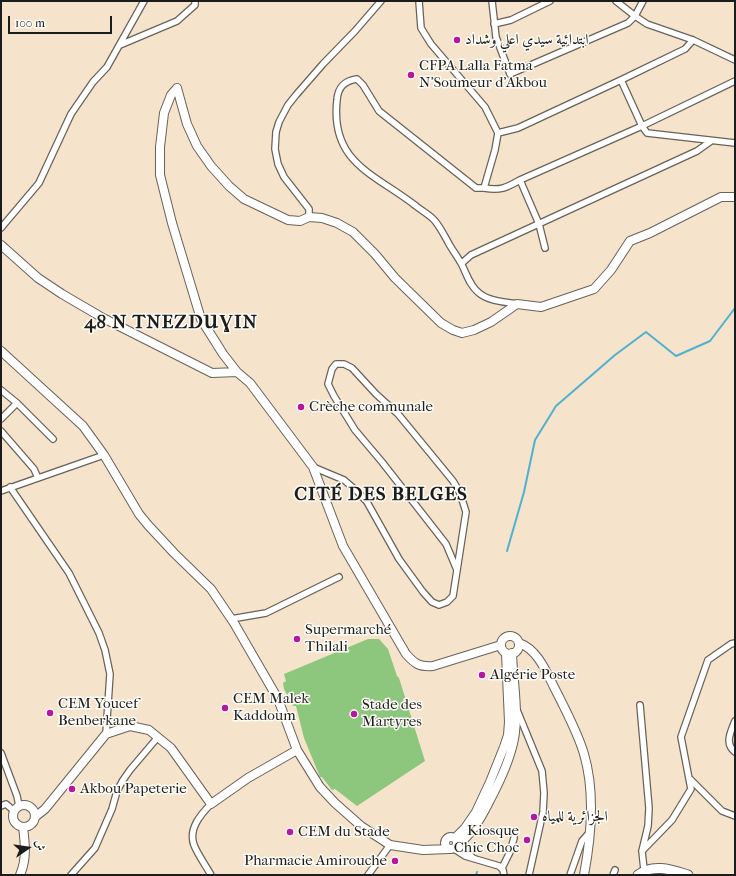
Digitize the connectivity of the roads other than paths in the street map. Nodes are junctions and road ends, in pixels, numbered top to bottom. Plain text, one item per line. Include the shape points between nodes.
1 (144, 1) edge
2 (195, 1) edge
3 (381, 1) edge
4 (419, 1) edge
5 (492, 1) edge
6 (550, 1) edge
7 (616, 1) edge
8 (643, 1) edge
9 (635, 16) junction
10 (494, 24) junction
11 (693, 40) junction
12 (120, 45) junction
13 (735, 60) edge
14 (621, 80) junction
15 (735, 81) edge
16 (642, 126) junction
17 (498, 134) junction
18 (711, 141) junction
19 (735, 143) edge
20 (520, 180) junction
21 (484, 188) junction
22 (735, 197) edge
23 (309, 218) junction
24 (539, 224) junction
25 (1, 228) edge
26 (1, 245) edge
27 (545, 248) dead end
28 (462, 264) junction
29 (516, 304) junction
30 (1, 351) edge
31 (238, 372) junction
32 (1, 390) edge
33 (17, 403) junction
34 (1, 419) edge
35 (1, 431) edge
36 (53, 439) dead end
37 (104, 455) junction
38 (313, 467) junction
39 (38, 478) junction
40 (10, 488) junction
41 (1, 491) edge
42 (457, 570) junction
43 (339, 577) dead end
44 (231, 619) junction
45 (519, 643) junction
46 (735, 643) edge
47 (501, 645) junction
48 (509, 653) junction
49 (640, 705) dead end
50 (516, 707) junction
51 (735, 721) edge
52 (106, 734) junction
53 (158, 737) junction
54 (296, 750) junction
55 (735, 752) edge
56 (1, 753) edge
57 (689, 778) junction
58 (211, 804) junction
59 (1, 806) edge
60 (16, 808) junction
61 (35, 816) junction
62 (735, 816) edge
63 (23, 827) junction
64 (589, 833) junction
65 (514, 838) dead end
66 (390, 845) junction
67 (454, 845) junction
68 (415, 849) junction
69 (642, 851) junction
70 (502, 868) junction
71 (641, 873) edge
72 (20, 875) edge
73 (72, 875) edge
74 (212, 875) edge
75 (368, 875) edge
76 (504, 875) edge
77 (529, 875) edge
78 (570, 875) edge
79 (584, 875) edge
80 (688, 875) edge

1 - 12 street
2 - 12 street via 195,6 176,20
3 - 23 street via 296,95 279,122 275,149 278,164 284,177 309,209
4 - 17 street via 421,28 431,44 485,107
5 - 10 street
6 - 10 street via 511,20
7 - 9 street
8 - 9 street
9 - 10 street via 628,23 510,74 496,37
9 - 11 street via 647,24
11 - 13 street
11 - 14 street via 685,49
12 - 25 street via 107,67 71,114 39,183
14 - 16 street
14 - 17 street via 518,128
15 - 16 street
16 - 18 street via 647,133
16 - 20 street
17 - 21 street
18 - 19 street
18 - 24 street via 697,151
20 - 21 street via 496,190
20 - 24 street
21 - 28 street via 476,188 379,111 357,79 340,86 335,112 336,128 343,146 356,163 435,221
22 - 29 street via 720,197 650,233 630,240 611,270 594,289 541,307
23 - 29 street via 322,218 353,232 417,300 441,323 453,330 462,333 474,330 491,322
23 - 31 street via 300,221 288,220 244,199 229,186 196,146 177,88 171,95 164,113 160,175 201,319
24 - 27 street
24 - 28 street via 472,255
26 - 31 street via 38,278 103,318 212,374
28 - 29 street via 472,286 480,295
30 - 37 street via 83,426
31 - 38 street via 250,383
32 - 33 street
33 - 34 street
33 - 36 street
35 - 39 street via 34,469
37 - 39 street
37 - 44 street via 139,514 211,589
38 - 42 street via 344,480 367,502 399,559 432,602 439,605 453,596
38 - 47 street via 343,546 413,662 423,667 433,666
39 - 40 street
40 - 41 street
40 - 52 street via 69,573 99,633 110,674
42 - 42 street via 466,512 453,481 398,414 352,368 336,364 328,384 334,396 355,430 440,535
43 - 44 street via 266,613
44 - 54 street via 278,699
45 - 47 street via 511,636 503,639
45 - 48 street via 518,649
45 - 64 street via 535,654 546,670 584,753 591,800
46 - 57 street via 708,660 681,737
47 - 48 street via 503,650
48 - 50 street
48 - 67 street via 508,735 476,812
49 - 69 street via 649,808
50 - 67 street via 514,737 509,758 484,813 467,836
50 - 77 street via 542,771 544,792 543,812
51 - 55 street via 728,737
52 - 53 street via 130,726 149,730
52 - 61 street via 45,809
53 - 58 street via 171,748
53 - 73 street via 123,780 95,848
54 - 58 street via 248,778
54 - 66 street via 334,803 361,826
56 - 60 street via 17,796
57 - 62 street via 722,811
57 - 69 street via 690,788 672,820
58 - 74 street via 199,818 193,835 194,845
59 - 60 street via 6,804
60 - 61 street via 26,804 32,807
60 - 63 street via 14,822
61 - 63 street via 33,823
63 - 72 street via 26,847
64 - 78 street via 582,841
64 - 79 street via 590,844
65 - 70 street
66 - 68 street
66 - 75 street
67 - 68 street via 432,850
67 - 68 street via 450,838
67 - 70 street via 465,856
69 - 71 street
70 - 76 street
71 - 80 main road via 658,868

